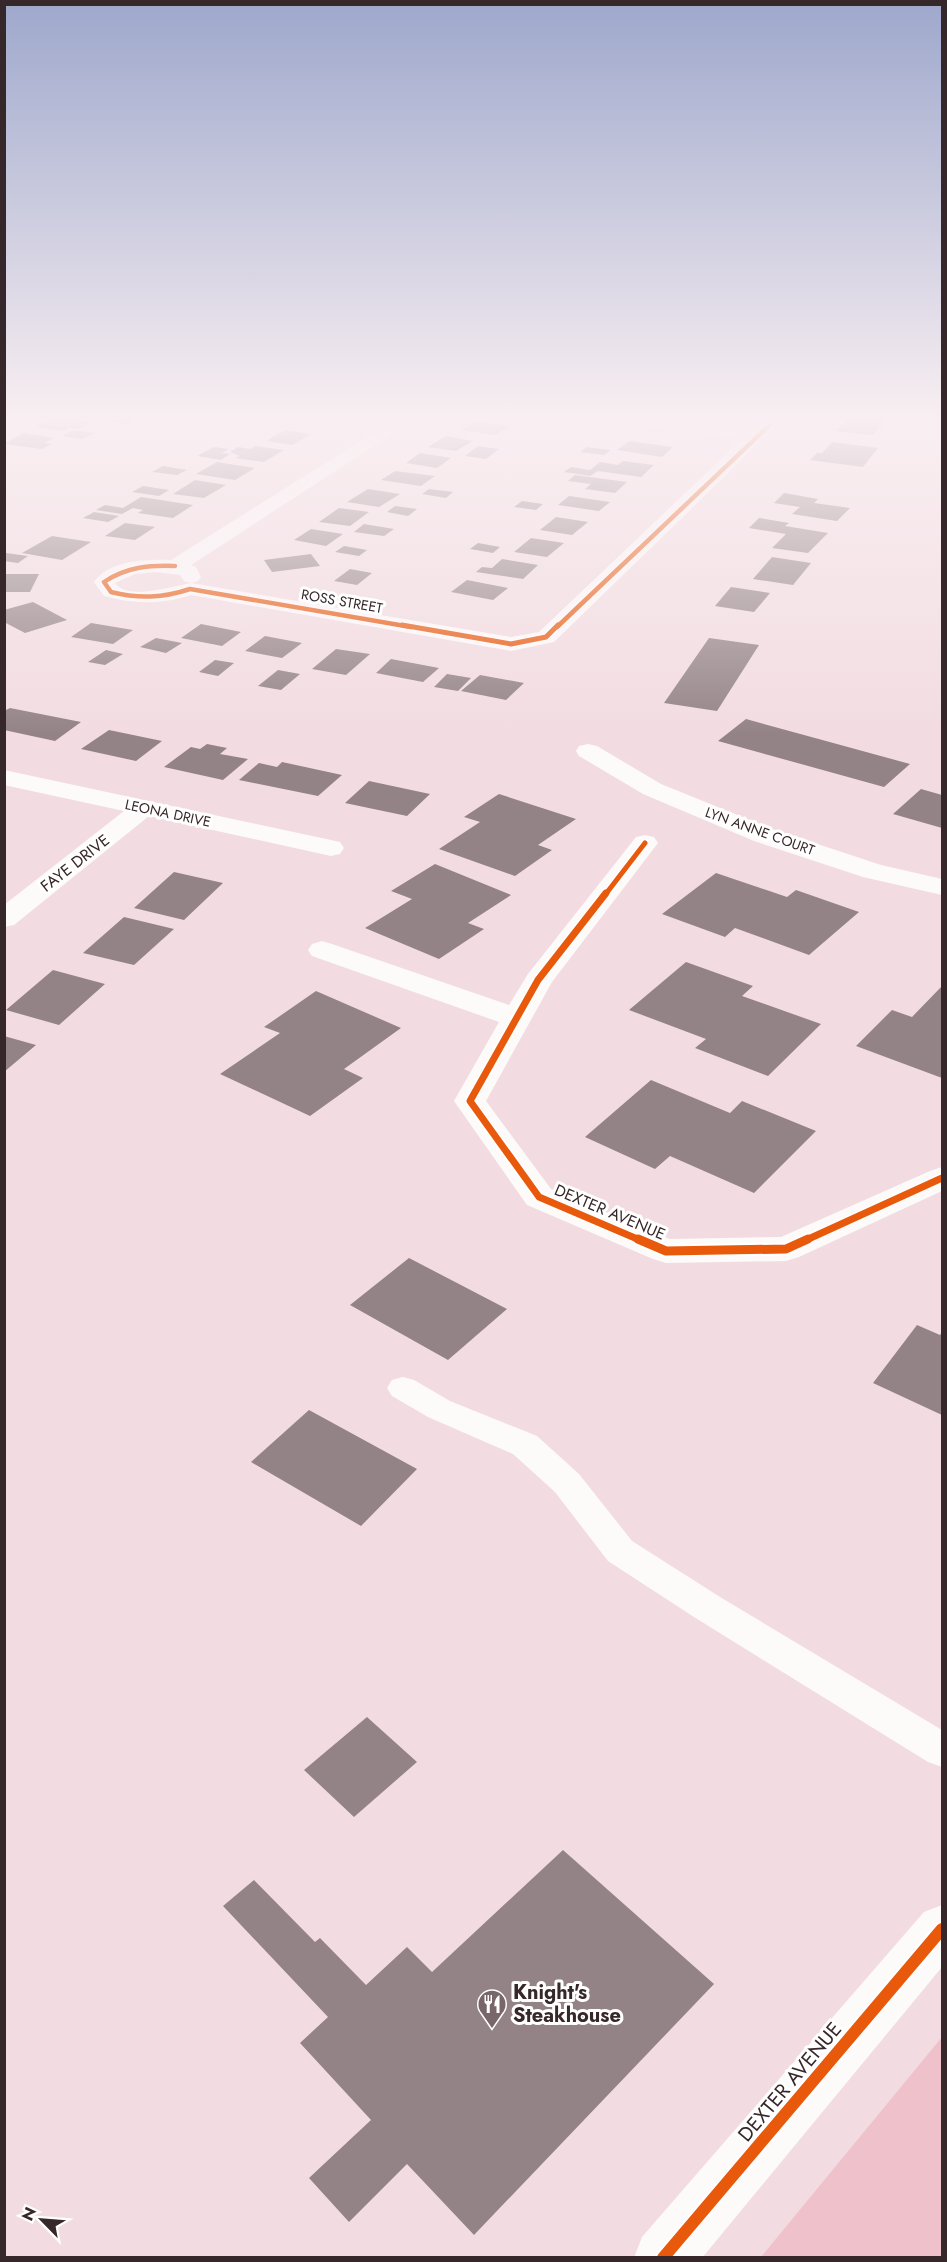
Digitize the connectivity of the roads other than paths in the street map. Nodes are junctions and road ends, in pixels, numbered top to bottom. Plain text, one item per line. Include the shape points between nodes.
1 (242, 524) edge
2 (665, 524) edge
3 (175, 566) junction
4 (190, 589) junction
5 (588, 751) dead end
6 (4, 777) edge
7 (145, 807) junction
8 (645, 843) dead end
9 (331, 848) dead end
10 (942, 887) edge
11 (4, 919) edge
12 (322, 950) dead end
13 (516, 1018) junction
14 (942, 1178) edge
15 (403, 1388) dead end
16 (942, 1750) edge
17 (942, 1929) edge
18 (663, 2258) edge

1 - 3 street
2 - 4 street, ROSS STREET via 546,637 512,644
3 - 4 street via 189,571 193,580
3 - 4 street, ROSS STREET via 146,565 118,571 104,582 111,592 135,598 166,597
5 - 10 street, LYN ANNE COURT via 652,789 763,835 873,871
6 - 7 street, LEONA DRIVE
7 - 9 street, LEONA DRIVE
7 - 11 street, FAYE DRIVE
8 - 13 street, DEXTER AVENUE via 538,980
12 - 13 street
13 - 14 street, DEXTER AVENUE via 470,1101 539,1197 666,1251 786,1249
15 - 16 lane via 525,1445 567,1483 620,1551
17 - 18 street, DEXTER AVENUE

